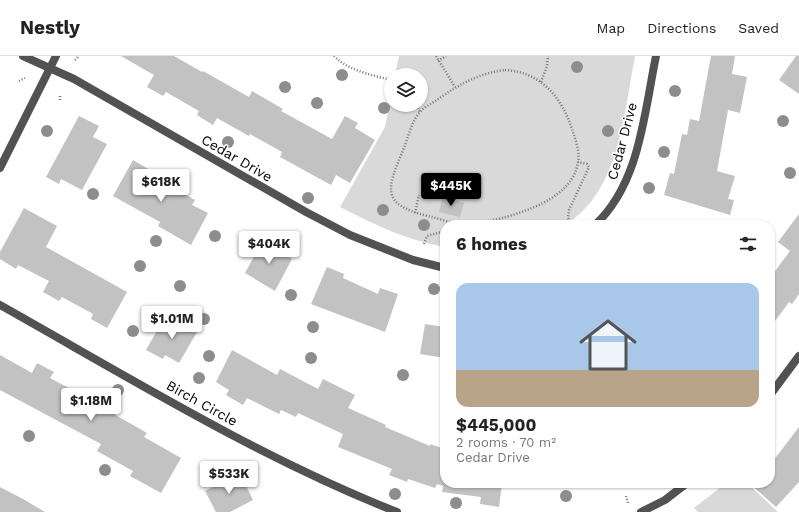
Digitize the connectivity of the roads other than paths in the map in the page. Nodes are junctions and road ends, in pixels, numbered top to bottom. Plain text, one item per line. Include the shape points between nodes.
1 (23, 56) edge
2 (56, 56) edge
3 (656, 56) edge
4 (50, 68) junction
5 (0, 168) edge
6 (600, 220) edge
7 (440, 267) edge
8 (0, 305) edge
9 (799, 356) edge
10 (775, 388) edge
11 (681, 488) edge
12 (397, 512) edge
13 (641, 512) edge

1 - 4 street, Cedar Drive
2 - 4 street
3 - 6 street, Cedar Drive via 632,165 624,188 613,206
4 - 5 street
4 - 7 street, Cedar Drive via 74,79 350,235 413,260
8 - 12 street, Birch Circle via 239,439 309,474
9 - 10 street
11 - 13 street via 665,500

